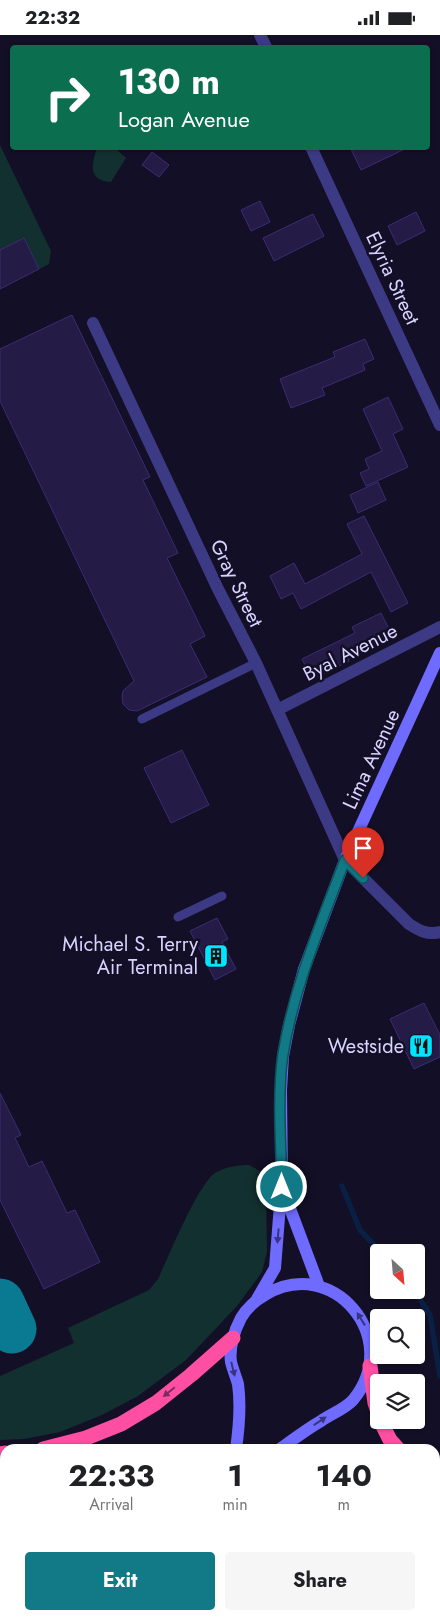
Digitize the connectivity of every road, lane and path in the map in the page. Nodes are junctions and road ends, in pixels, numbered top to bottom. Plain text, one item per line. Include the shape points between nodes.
1 (312, 150) edge
2 (93, 323) dead end
3 (440, 425) edge
4 (440, 627) edge
5 (440, 653) edge
6 (256, 663) junction
7 (277, 710) junction
8 (142, 719) dead end
9 (345, 860) junction
10 (222, 896) dead end
11 (178, 917) dead end
12 (440, 932) edge
13 (282, 1187) junction
14 (319, 1286) junction
15 (256, 1300) junction
16 (233, 1338) junction
17 (370, 1366) junction
18 (371, 1374) edge
19 (384, 1429) edge
20 (63, 1444) edge
21 (237, 1444) edge
22 (288, 1444) edge
23 (394, 1444) edge

1 - 3 street, Elyria Street
2 - 6 street, Gray Street
4 - 7 street, Byal Avenue
5 - 9 street, Lima Avenue
6 - 7 street, Gray Street
6 - 8 lane
7 - 9 street, Gray Street
9 - 12 street via 409,924 420,931
9 - 13 street, Lima Avenue via 304,969 283,1056
10 - 11 lane
13 - 14 street, Lima Avenue
13 -> 15 street via 275,1268
14 - 15 street via 297,1284 275,1289
17 -> 14 street via 370,1345 365,1325 354,1308 338,1294
15 - 16 street via 241,1317
16 -> 20 highway via 156,1403 121,1423
16 -> 21 street via 231,1361 238,1384
17 - 18 highway
22 -> 17 street via 351,1402 363,1386
19 - 23 highway

